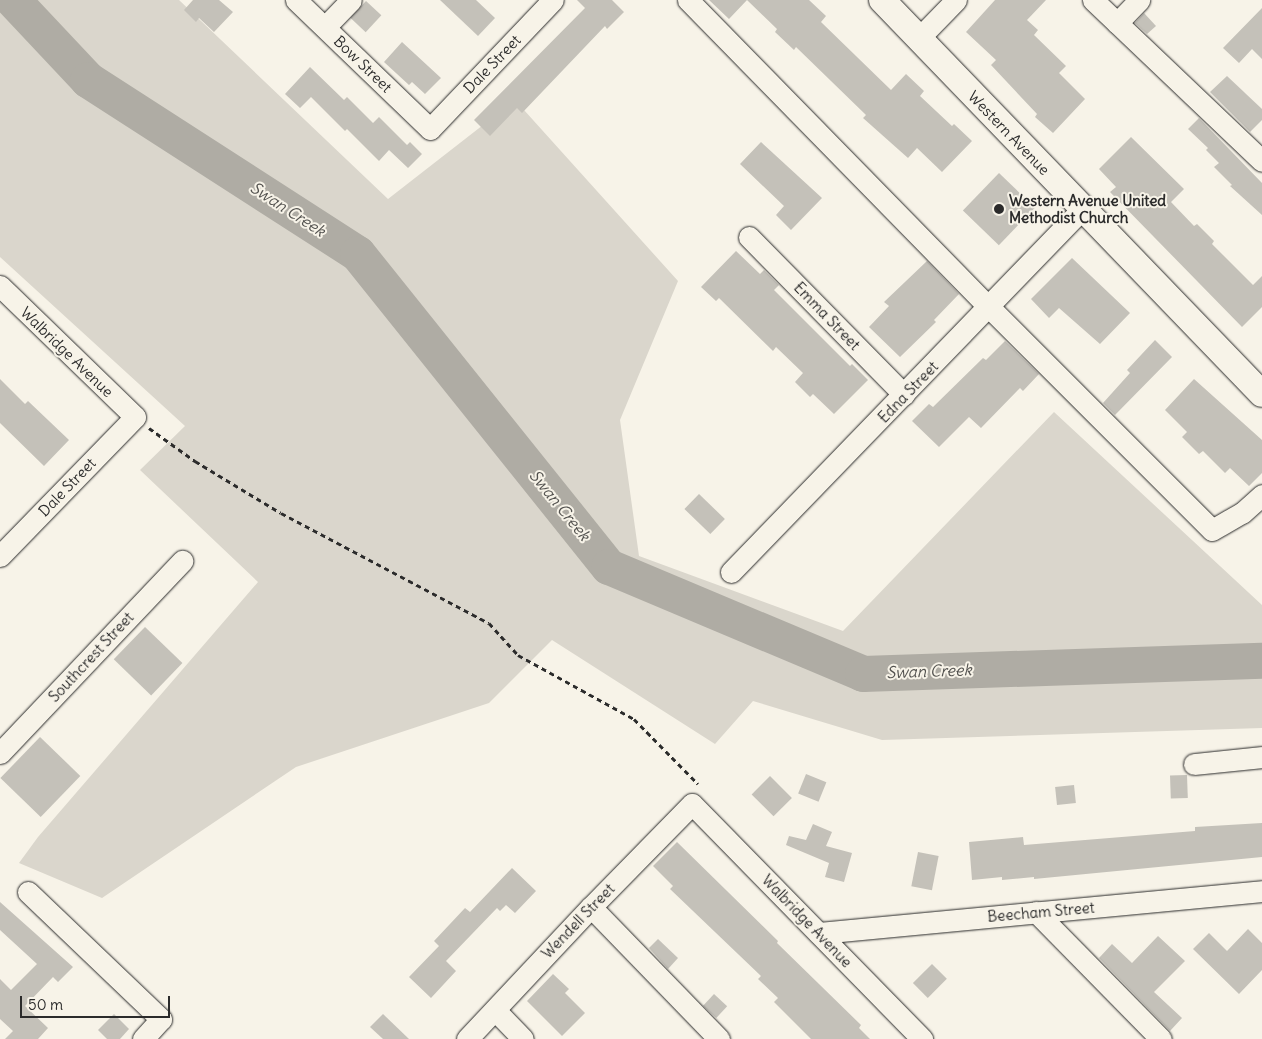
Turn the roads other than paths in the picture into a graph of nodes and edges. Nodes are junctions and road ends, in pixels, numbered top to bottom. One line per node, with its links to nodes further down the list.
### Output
1 (296, 0): 10 (street, Bow Street)
2 (351, 0): 10 (street)
3 (553, 0): 12 (street, Dale Street)
4 (688, 0): 17 (street)
5 (882, 0): 11 (main road, Western Avenue)
6 (956, 0): 11 (street)
7 (1093, 0): 9 (street)
8 (1139, 0): 9 (street)
9 (1117, 23): 13 (street)
10 (325, 27): 12 (street, Bow Street)
11 (919, 38): 14 (main road, Western Avenue)
12 (430, 129)
13 (1262, 161)
14 (1082, 209): 17 (street, Edna Street); 18 (main road, Western Avenue)
15 (749, 236): 19 (street, Emma Street)
16 (0, 286): 20 (street, Walbridge Avenue)
17 (989, 307): 19 (street, Edna Street); 21 (street)
18 (1262, 394)
19 (904, 395): 24 (street, Edna Street)
20 (135, 417): 22 (street, Dale Street)
21 (1262, 495)
22 (0, 556)
23 (182, 561): 25 (street, Southcrest Street)
24 (730, 572)
25 (0, 753)
26 (1262, 757): 27 (street)
27 (1194, 764)
28 (692, 804): 31 (street, Wendell Street); 33 (street, Walbridge Avenue)
29 (1262, 891): 32 (street, Beecham Street)
30 (28, 892): 35 (street)
31 (591, 907): 34 (street, Wendell Street); 38 (street)
32 (1036, 912): 33 (street, Beecham Street); 40 (street)
33 (820, 934): 39 (street, Walbridge Avenue)
34 (494, 1010): 36 (street, Wendell Street); 37 (street)
35 (143, 1039)
36 (466, 1039)
37 (523, 1039)
38 (719, 1039)
39 (922, 1039)
40 (1160, 1039)

